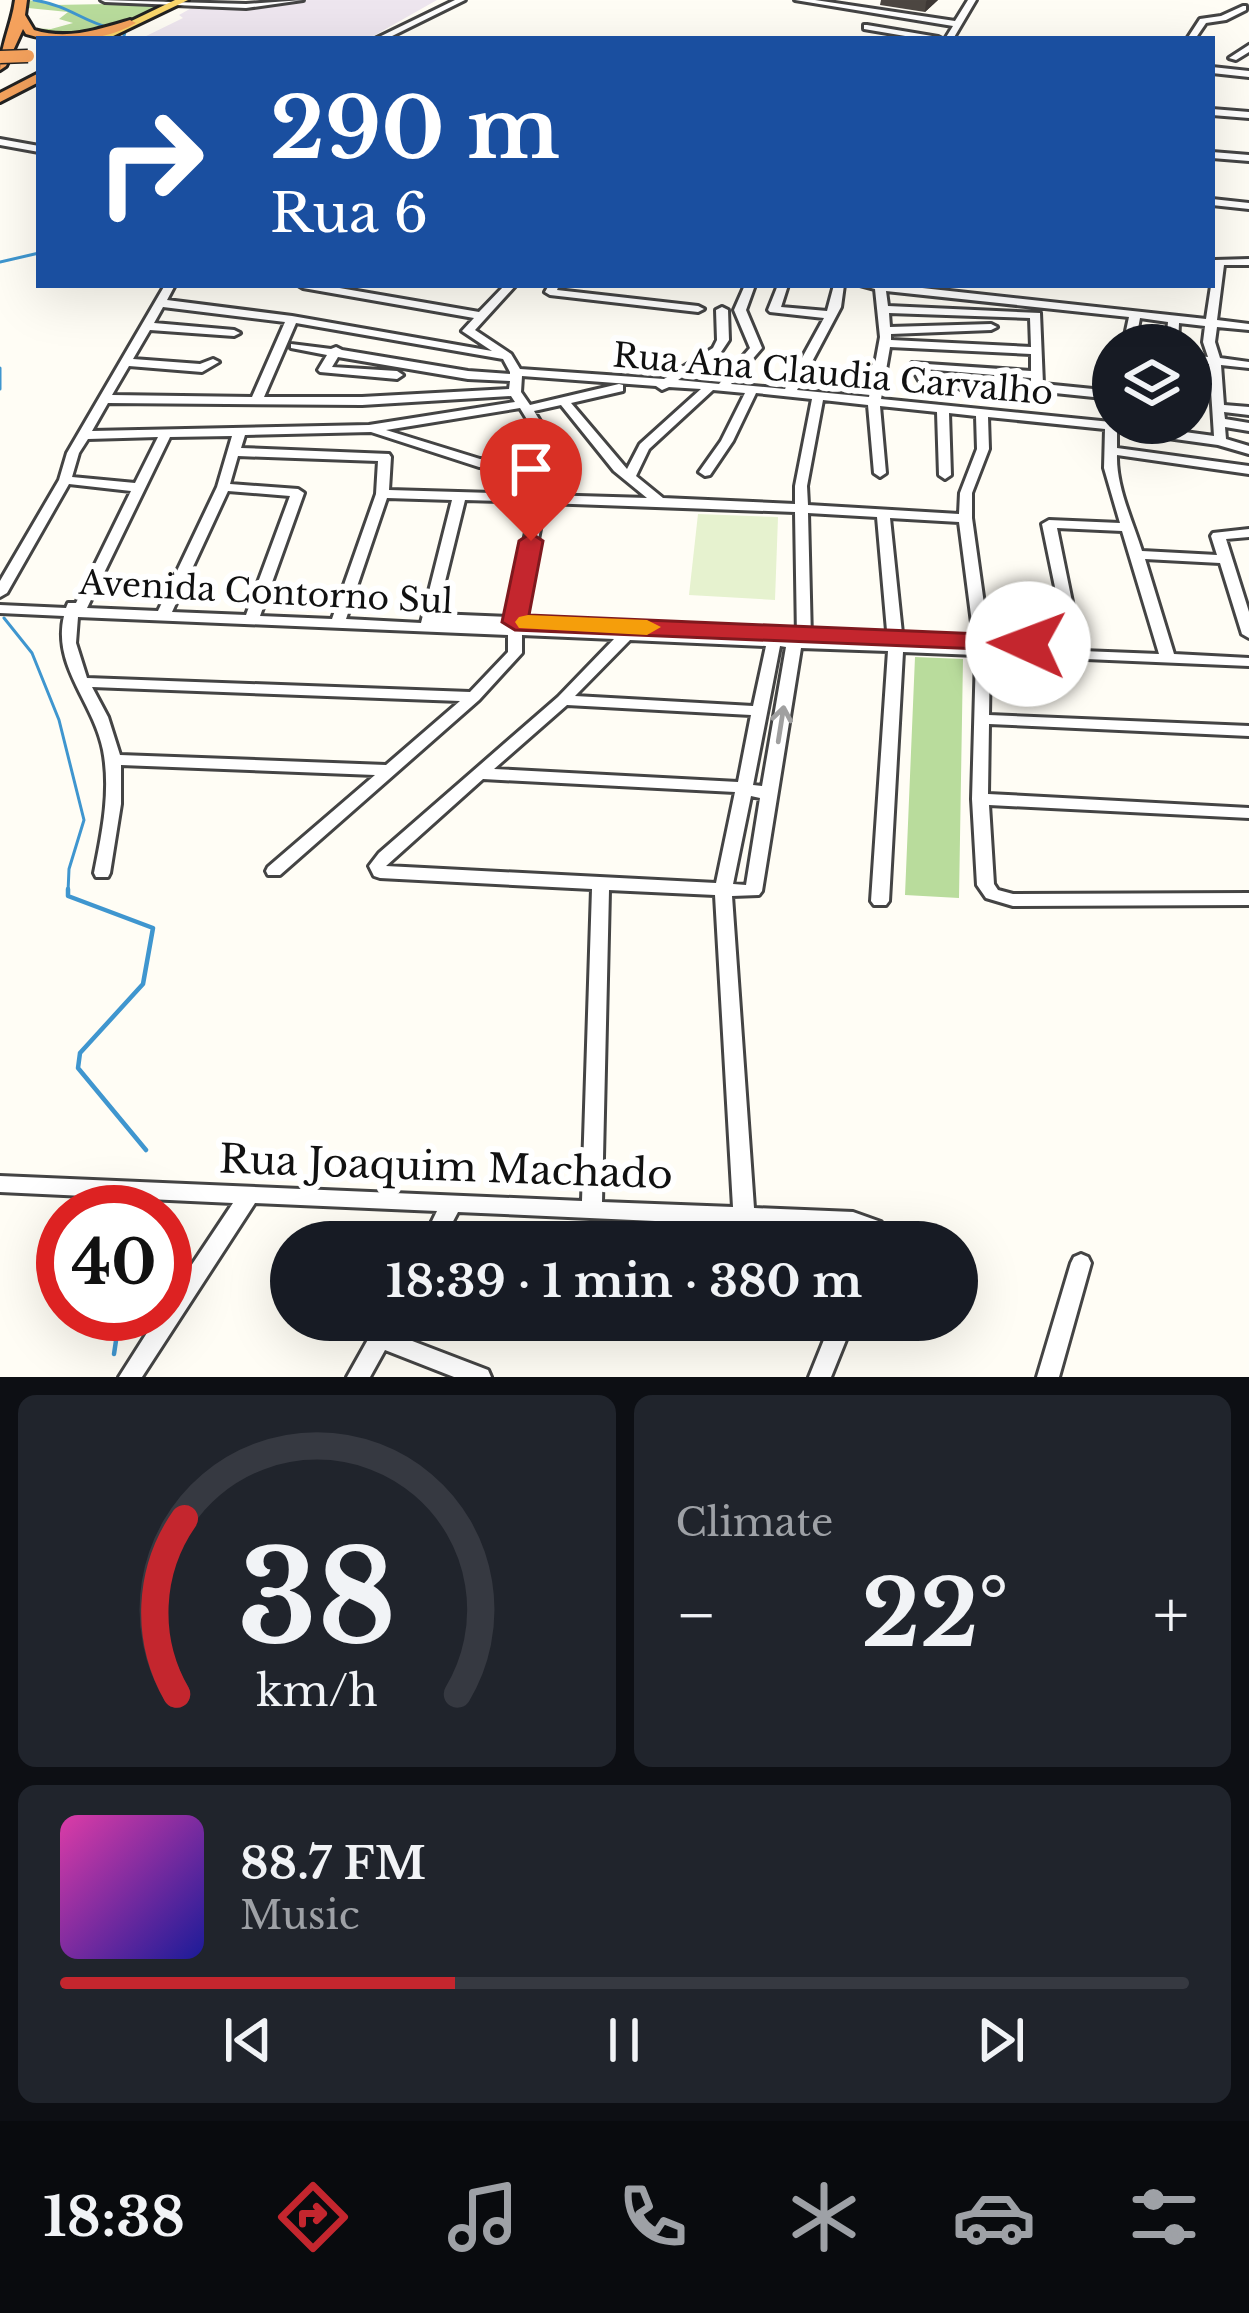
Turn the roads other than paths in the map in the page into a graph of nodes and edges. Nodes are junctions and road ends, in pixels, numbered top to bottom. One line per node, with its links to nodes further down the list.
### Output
1 (21, 0): 9 (highway)
2 (105, 0): 7 (street)
3 (299, 0): 7 (street)
4 (461, 0): 17 (street)
5 (799, 0): 11 (street)
6 (972, 0): 11 (street)
7 (177, 1): 10 (main road)
8 (1246, 7): 20 (street)
9 (20, 16): 13 (highway); 25 (highway)
10 (132, 24): 14 (highway); 15 (main road); 16 (highway)
11 (957, 24): 19 (street)
12 (867, 28): 18 (street)
13 (45, 36)
14 (87, 36)
15 (105, 36)
16 (114, 36)
17 (386, 36)
18 (919, 36)
19 (951, 36)
20 (1193, 36)
21 (1249, 47): 24 (street)
22 (34, 55): 23 (highway, bridge)
23 (0, 57)
24 (1233, 58)
25 (0, 66)
26 (1215, 70): 27 (street)
27 (1249, 74)
28 (36, 79): 29 (highway)
29 (0, 98)
30 (1215, 112): 31 (street)
31 (1249, 115)
32 (0, 142): 33 (street)
33 (36, 148)
34 (1215, 154): 35 (street)
35 (1249, 158)
36 (1215, 202): 37 (street)
37 (1249, 206)
38 (1249, 262): 61 (street)
39 (168, 288): 49 (street)
40 (320, 288): 58 (street)
41 (508, 288): 58 (street)
42 (552, 288): 51 (street)
43 (749, 288): 54 (street)
44 (782, 288): 55 (street)
45 (837, 288): 57 (street)
46 (880, 288): 52 (street)
47 (899, 288): 50 (street)
48 (1081, 288): 50 (street)
49 (160, 303): 60 (street); 64 (street)
50 (1083, 307): 56 (street)
51 (698, 309)
52 (883, 309): 68 (street); 71 (street)
53 (722, 310): 81 (street)
54 (740, 310): 55 (street); 84 (street)
55 (773, 310): 57 (street)
56 (1136, 313): 59 (street); 62 (street)
57 (830, 315): 88 (street)
58 (482, 316): 72 (street)
59 (1174, 318): 61 (street); 63 (street)
60 (292, 319): 72 (street); 91 (street)
61 (1211, 321): 66 (street); 74 (street)
62 (1134, 324)
63 (1174, 324)
64 (146, 326): 67 (street); 75 (street)
65 (991, 327): 68 (street)
66 (1249, 327)
67 (234, 333)
68 (885, 337): 71 (street); 93 (street)
69 (295, 346): 70 (street)
70 (336, 350): 78 (street); 86 (street)
71 (1036, 351): 79 (street)
72 (508, 357): 86 (street)
73 (1212, 361): 74 (street)
74 (1215, 361): 77 (street); 83 (street)
75 (124, 362): 76 (street); 90 (street)
76 (213, 362)
77 (1249, 365)
78 (397, 375)
79 (1037, 381): 79 (street); 87 (street)
80 (638, 384): 81 (street, Rua Ana Claudia Carvalho); 86 (street, Rua Ana Claudia Carvalho); 92 (street)
81 (662, 386): 84 (street, Rua Ana Claudia Carvalho)
82 (1212, 387): 83 (street)
83 (1218, 387): 97 (street)
84 (715, 388): 85 (street, Rua Ana Claudia Carvalho); 115 (street)
85 (752, 389): 88 (street, Rua Ana Claudia Carvalho); 112 (street)
86 (520, 391): 91 (street); 92 (street); 100 (street); 110 (street)
87 (1092, 391)
88 (789, 393): 89 (street, Rua Ana Claudia Carvalho)
89 (818, 397): 93 (street, Rua Ana Claudia Carvalho); 123 (street)
90 (104, 399): 91 (street); 102 (street)
91 (257, 399)
92 (565, 403): 115 (street)
93 (874, 403): 94 (street, Rua Ana Claudia Carvalho); 113 (street)
94 (943, 410): 96 (street, Rua Ana Claudia Carvalho); 114 (street)
95 (1249, 411): 97 (street)
96 (982, 413): 98 (street, Rua Ana Claudia Carvalho); 125 (street)
97 (1219, 415): 99 (street); 105 (street)
98 (1092, 424)
99 (1249, 427)
100 (369, 429): 101 (street); 110 (street)
101 (239, 433): 103 (street); 109 (street)
102 (83, 435): 103 (street); 116 (street)
103 (165, 435): 118 (street)
104 (1212, 440): 105 (street, Rua Ana Claudia Carvalho)
105 (1220, 441): 107 (street, Rua Ana Claudia Carvalho)
106 (1112, 444): 108 (street)
107 (1249, 450)
108 (1113, 451): 111 (street); 126 (street)
109 (233, 452): 117 (street); 120 (street)
110 (530, 466): 121 (street)
111 (1249, 470)
112 (705, 472)
113 (880, 473)
114 (945, 475)
115 (629, 478): 122 (street)
116 (65, 480): 118 (street); 130 (street)
117 (223, 487): 134 (street); 135 (street)
118 (141, 488): 133 (street)
119 (459, 496): 120 (street); 121 (street); 137 (street)
120 (380, 497): 136 (street)
121 (539, 500): 122 (street); 138 (street)
122 (660, 501): 123 (street)
123 (800, 509): 124 (street); 141 (street)
124 (883, 513): 125 (street); 143 (street)
125 (965, 518): 144 (street)
126 (1130, 527): 129 (street); 145 (street)
127 (1249, 532): 131 (street)
128 (0, 553): 130 (street)
129 (1138, 555): 131 (street); 147 (street)
130 (19, 557): 132 (street)
131 (1225, 559): 139 (street)
132 (0, 601): 133 (street, Avenida Contorno Sul)
133 (76, 608): 134 (street, Avenida Contorno Sul); 149 (street)
134 (165, 612): 135 (street, Avenida Contorno Sul)
135 (253, 616): 136 (street, Avenida Contorno Sul)
136 (338, 619): 137 (street, Avenida Contorno Sul)
137 (428, 623): 138 (street, Avenida Contorno Sul)
138 (515, 627): 140 (street, Avenida Contorno Sul); 141 (street, Avenida Contorno Sul); 150 (street)
139 (1249, 634)
140 (626, 636): 142 (street, Avenida Contorno Sul); 151 (street)
141 (801, 640): 142 (street, Avenida Contorno Sul); 143 (street, Avenida Contorno Sul); 159 (street, one-way to 141)
142 (774, 643): 152 (street)
143 (895, 643): 144 (street, Avenida Contorno Sul); 167 (street)
144 (982, 647): 145 (street, Avenida Contorno Sul); 153 (street)
145 (1075, 650): 147 (street, Avenida Contorno Sul)
146 (1249, 653): 147 (street, Avenida Contorno Sul)
147 (1167, 654): 148 (street, Avenida Contorno Sul)
148 (1249, 662)
149 (84, 682): 150 (street); 155 (street)
150 (474, 698): 156 (street)
151 (562, 700): 152 (street); 157 (street)
152 (757, 711): 158 (street)
153 (980, 719): 154 (street); 160 (street)
154 (1249, 731)
155 (112, 760): 156 (street); 163 (street)
156 (391, 770): 162 (street)
157 (482, 774): 158 (street); 164 (street)
158 (742, 787): 159 (street); 165 (street)
159 (770, 790): 165 (street)
160 (980, 799): 161 (street); 166 (street)
161 (1249, 813)
162 (274, 871)
163 (102, 873)
164 (602, 887): 165 (street); 171 (street)
165 (723, 892): 172 (street)
166 (1249, 899)
167 (880, 901)
168 (0, 1184): 169 (street, Rua Joaquim Machado)
169 (248, 1196): 170 (street, Rua Joaquim Machado); 179 (street)
170 (450, 1207): 171 (street, Rua Joaquim Machado); 173 (street)
171 (592, 1210): 172 (street, Rua Joaquim Machado)
172 (744, 1214): 174 (street, Rua Joaquim Machado)
173 (443, 1221)
174 (854, 1221)
175 (1081, 1263): 183 (street)
176 (378, 1341): 180 (street)
177 (409, 1341): 181 (street)
178 (835, 1341): 182 (street)
179 (130, 1377)
180 (358, 1377)
181 (480, 1377)
182 (820, 1377)
183 (1048, 1377)

